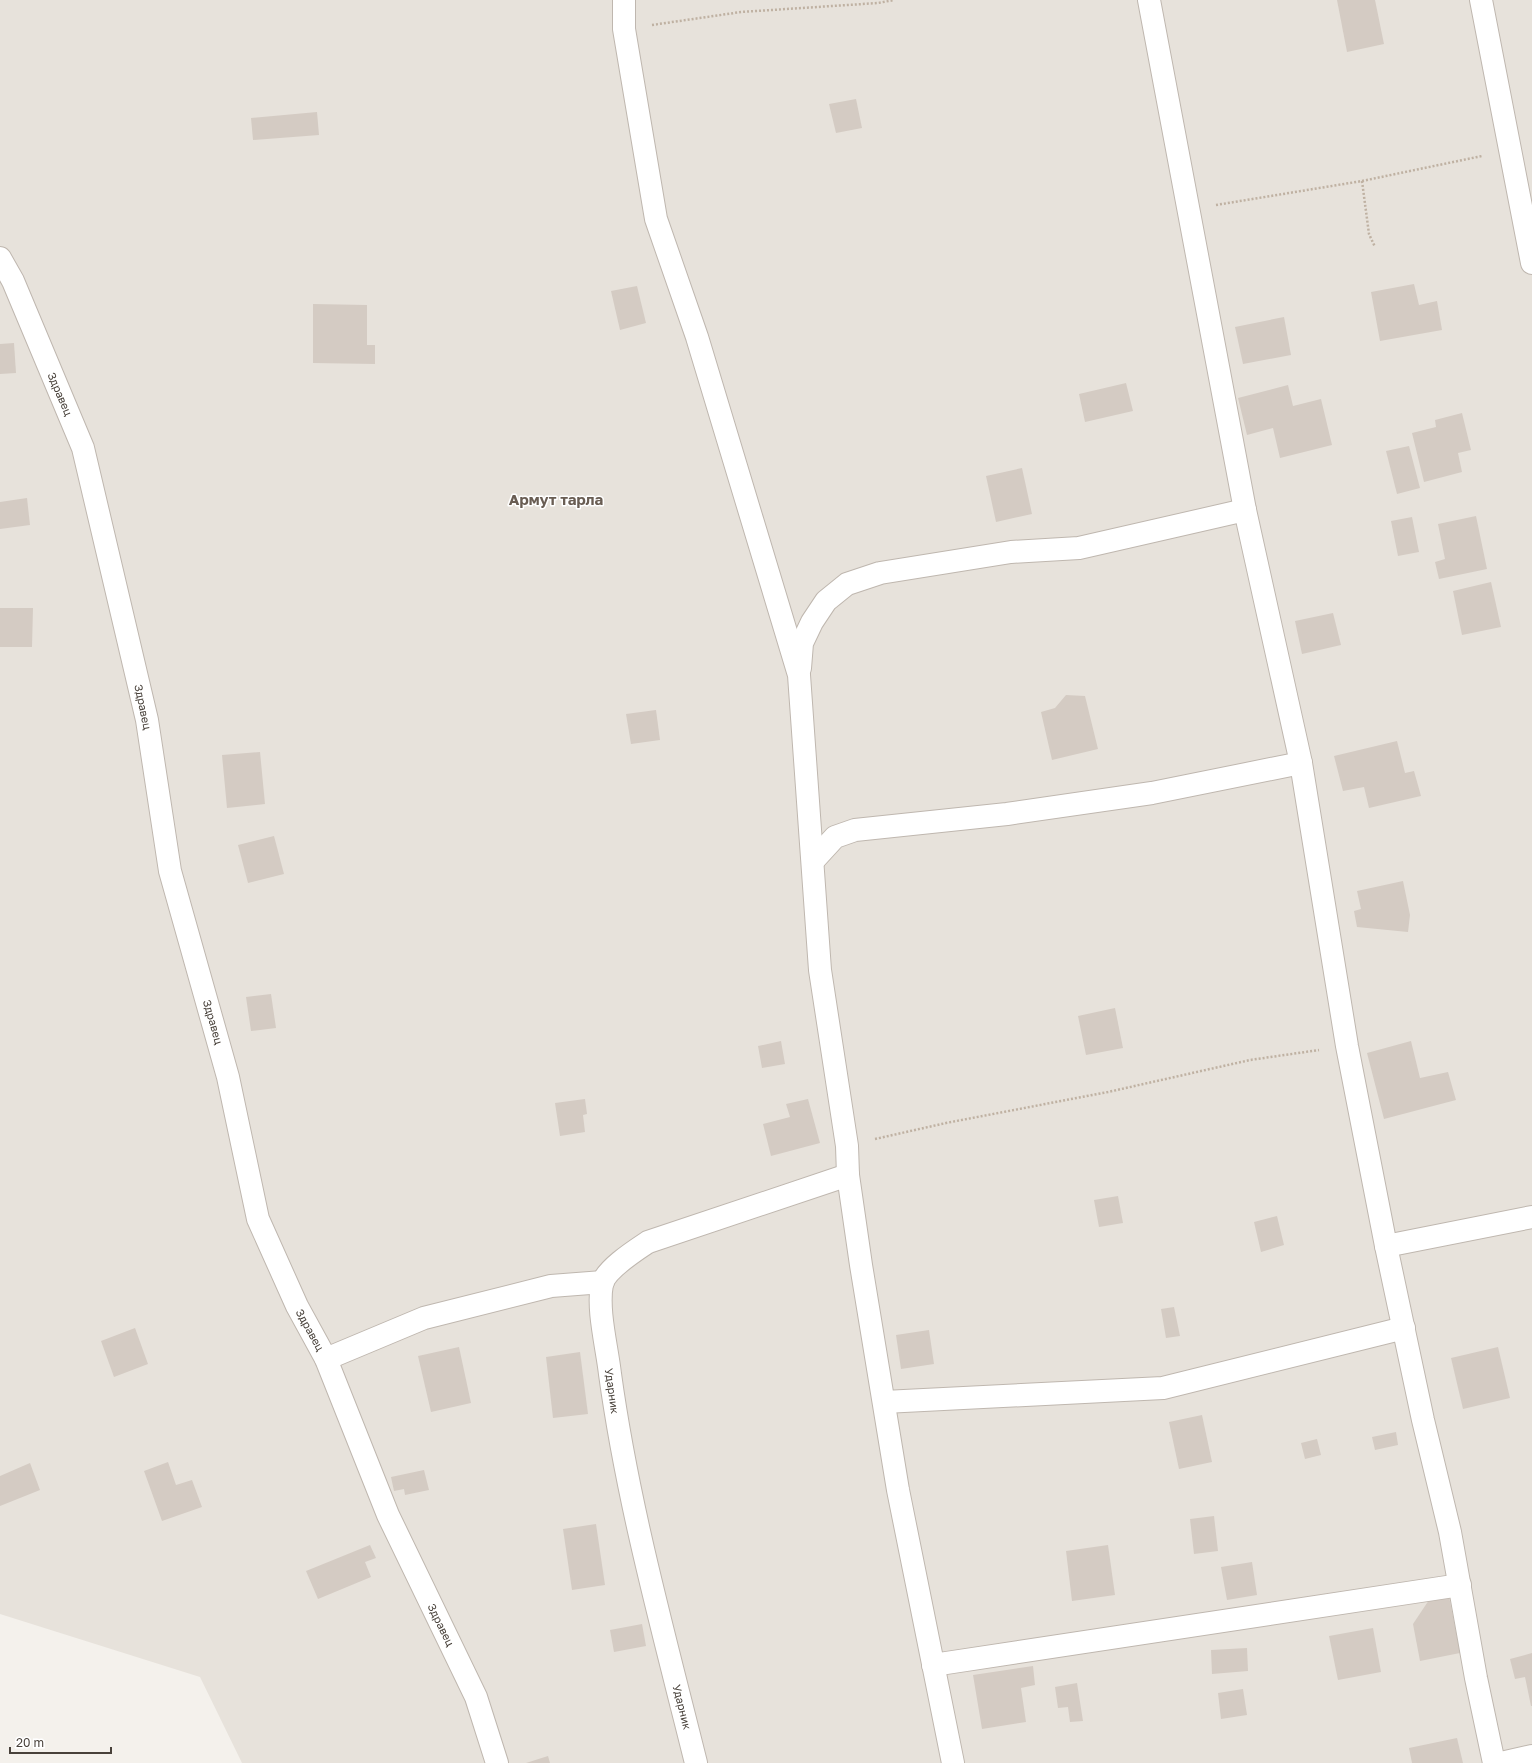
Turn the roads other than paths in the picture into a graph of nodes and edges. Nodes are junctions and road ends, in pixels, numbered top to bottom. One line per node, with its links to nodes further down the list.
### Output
1 (624, 0): 7 (street)
2 (1149, 0): 6 (street)
3 (1481, 0): 5 (street)
4 (0, 258): 15 (street, Здравец)
5 (1532, 263)
6 (1245, 510): 7 (street); 8 (street)
7 (799, 675): 9 (street)
8 (1301, 763): 9 (street); 12 (street)
9 (814, 862): 10 (street)
10 (848, 1175): 13 (street); 16 (street)
11 (1532, 1217): 12 (street)
12 (1386, 1246): 14 (street)
13 (603, 1282): 15 (street); 21 (street, Ударник)
14 (1404, 1328): 16 (street); 17 (street)
15 (326, 1359): 20 (street, Здравец)
16 (884, 1402): 18 (street)
17 (1460, 1585): 18 (street); 23 (street)
18 (933, 1665): 22 (street)
19 (1532, 1756): 24 (street)
20 (497, 1763)
21 (696, 1763)
22 (953, 1763)
23 (1494, 1763)
24 (1501, 1763)

